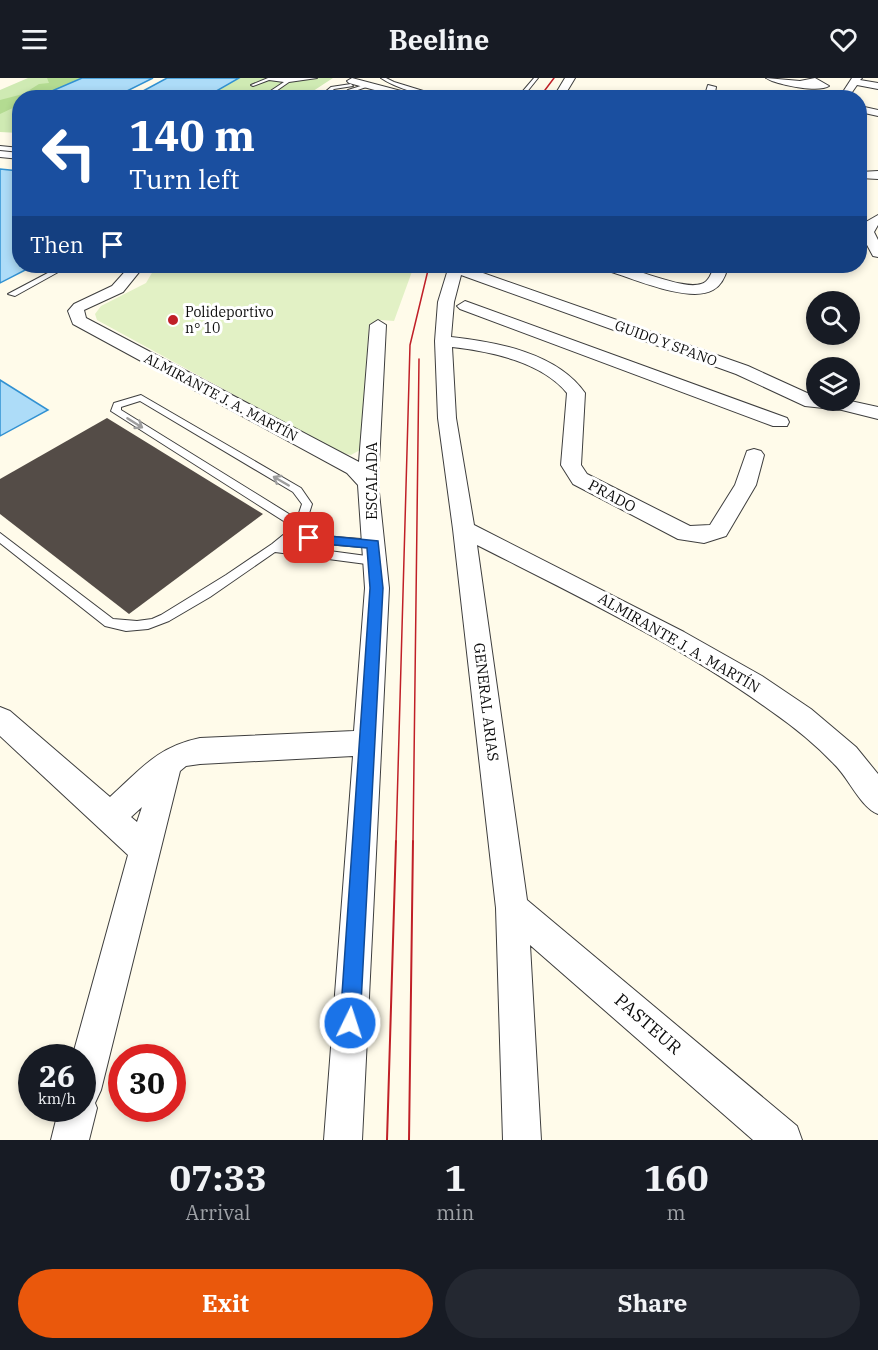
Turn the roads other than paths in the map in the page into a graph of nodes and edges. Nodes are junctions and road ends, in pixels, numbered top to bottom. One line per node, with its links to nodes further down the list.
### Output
1 (315, 78): 6 (lane)
2 (383, 78): 14 (lane)
3 (536, 78): 15 (lane)
4 (771, 78): 7 (street)
5 (856, 80): 10 (street)
6 (294, 81): 9 (lane); 11 (lane)
7 (804, 83)
8 (352, 84): 12 (lane); 13 (street)
9 (253, 85)
10 (878, 86)
11 (274, 90)
12 (330, 90)
13 (386, 90)
14 (416, 90)
15 (526, 90)
16 (878, 219): 17 (street)
17 (878, 254)
18 (52, 273): 24 (lane)
19 (132, 273): 33 (street, ALMIRANTE J. A. MARTÍN)
20 (453, 273): 27 (street, GENERAL ARIAS)
21 (472, 273): 28 (street, GUIDO Y SPANO)
22 (632, 273): 23 (street)
23 (719, 273)
24 (12, 294)
25 (465, 306): 32 (street)
26 (378, 325): 33 (street, ESCALADA)
27 (443, 341): 32 (street, PRADO); 35 (street, GENERAL ARIAS)
28 (806, 400)
29 (806, 405): 32 (street, PRADO)
30 (860, 409): 31 (street, GUIDO Y SPANO)
31 (878, 413)
32 (780, 422)
33 (368, 483): 39 (street, ESCALADA)
34 (300, 526): 34 (lane, one-way to 34); 37 (lane)
35 (464, 529): 43 (street, ALMIRANTE J. A. MARTÍN); 46 (street, GENERAL ARIAS)
36 (0, 537): 38 (lane)
37 (288, 537): 38 (lane); 39 (lane)
38 (273, 548): 39 (lane)
39 (374, 552): 41 (street, ESCALADA)
40 (0, 719): 44 (street)
41 (368, 744): 42 (street); 50 (street, ESCALADA)
42 (168, 763): 44 (street); 45 (street)
43 (875, 793)
44 (110, 817): 45 (street)
45 (145, 850): 47 (street)
46 (512, 908): 51 (street, GENERAL ARIAS); 52 (street, PASTEUR)
47 (94, 1044)
48 (74, 1122): 49 (street)
49 (70, 1140)
50 (343, 1140)
51 (522, 1140)
52 (783, 1140)

